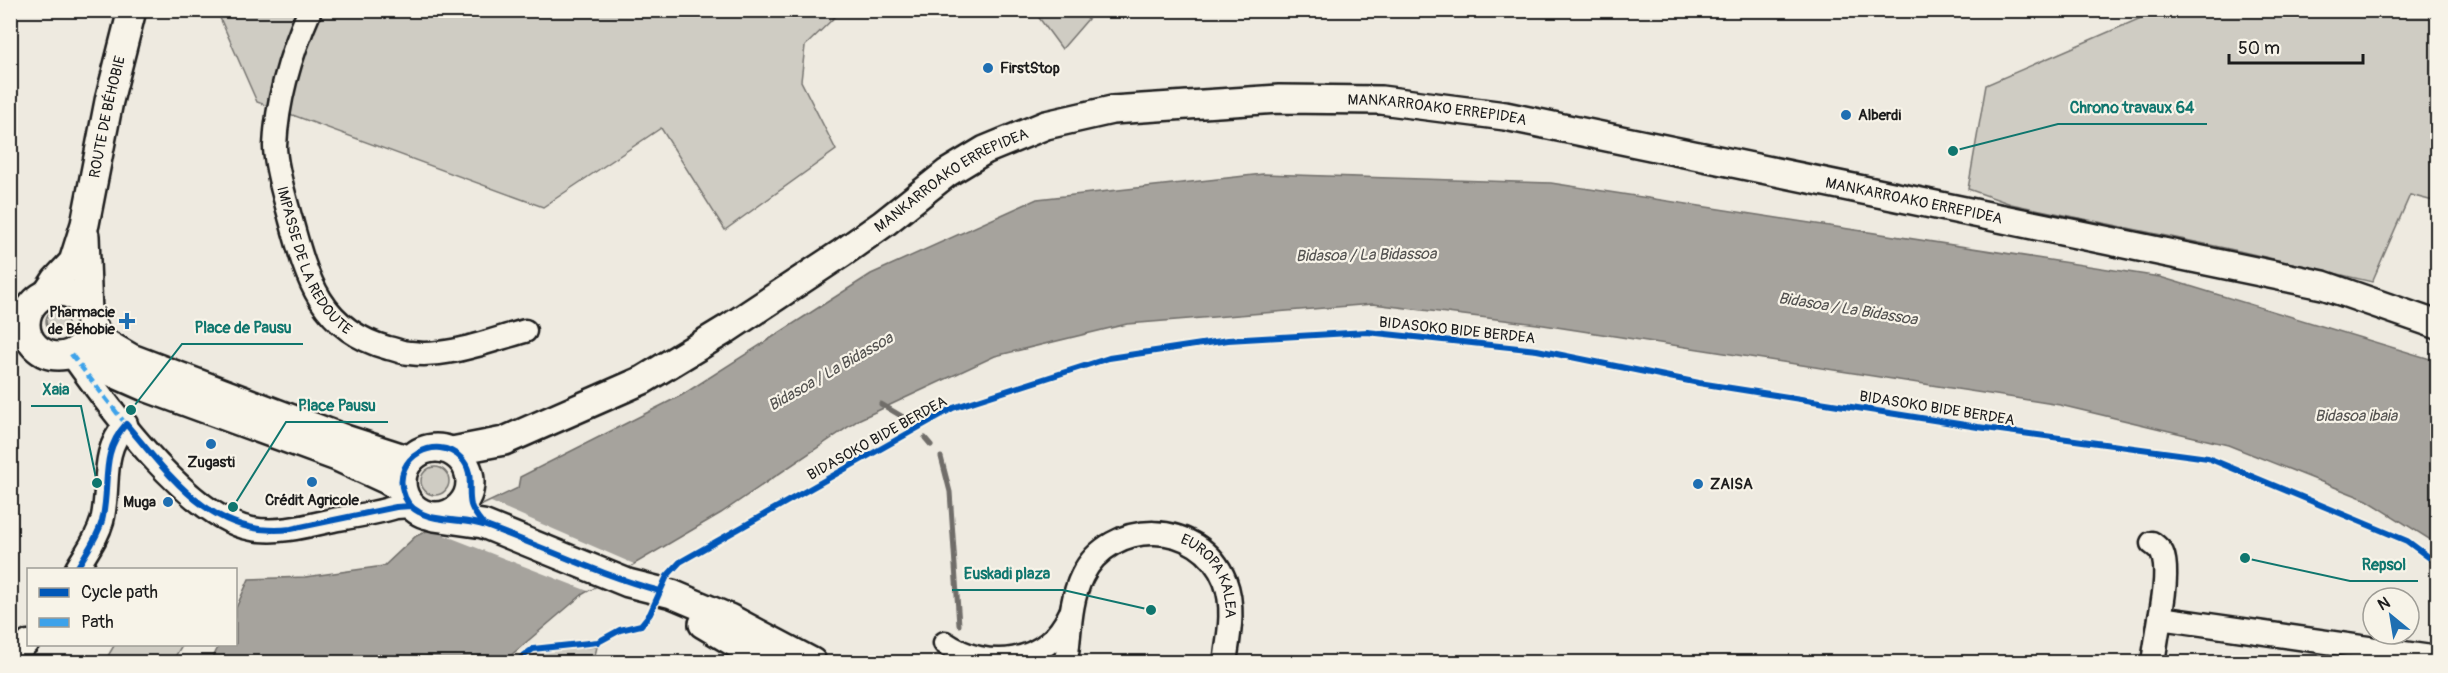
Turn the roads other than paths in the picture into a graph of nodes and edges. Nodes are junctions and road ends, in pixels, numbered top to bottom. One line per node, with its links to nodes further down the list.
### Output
1 (132, 10): 3 (main road, ROUTE DE BÉHOBIE)
2 (310, 10): 7 (street, IMPASSE DE LA REDOUTE)
3 (85, 224): 4 (main road, ROUTE DE BÉHOBIE); 5 (main road, ROUTE DE BÉHOBIE)
4 (31, 301): 5 (main road); 8 (main road)
5 (89, 318): 9 (main road); 13 (main road)
6 (2438, 325): 11 (main road, MANKARROAKO ERREPIDEA)
7 (525, 331)
8 (22, 337): 9 (main road)
9 (74, 352): 10 (street); 15 (main road)
10 (126, 424): 15 (street); 18 (street)
11 (504, 441): 12 (main road, MANKARROAKO ERREPIDEA); 14 (main road, MANKARROAKO ERREPIDEA)
12 (452, 451): 13 (main road); 14 (main road)
13 (410, 460): 15 (main road)
14 (470, 483): 15 (main road); 16 (main road)
15 (416, 504): 16 (main road)
16 (483, 525): 19 (main road)
17 (2152, 543): 21 (street)
18 (77, 568)
19 (626, 582): 26 (main road); 27 (main road)
20 (1073, 608): 23 (street, EUROPA KALEA); 28 (street, EUROPA KALEA); 29 (street, EUROPA KALEA)
21 (2160, 618): 24 (street); 30 (street)
22 (27, 643): 25 (street)
23 (945, 653)
24 (2438, 658)
25 (10, 661)
26 (766, 663)
27 (812, 663)
28 (1066, 663)
29 (1225, 663)
30 (2153, 663)

